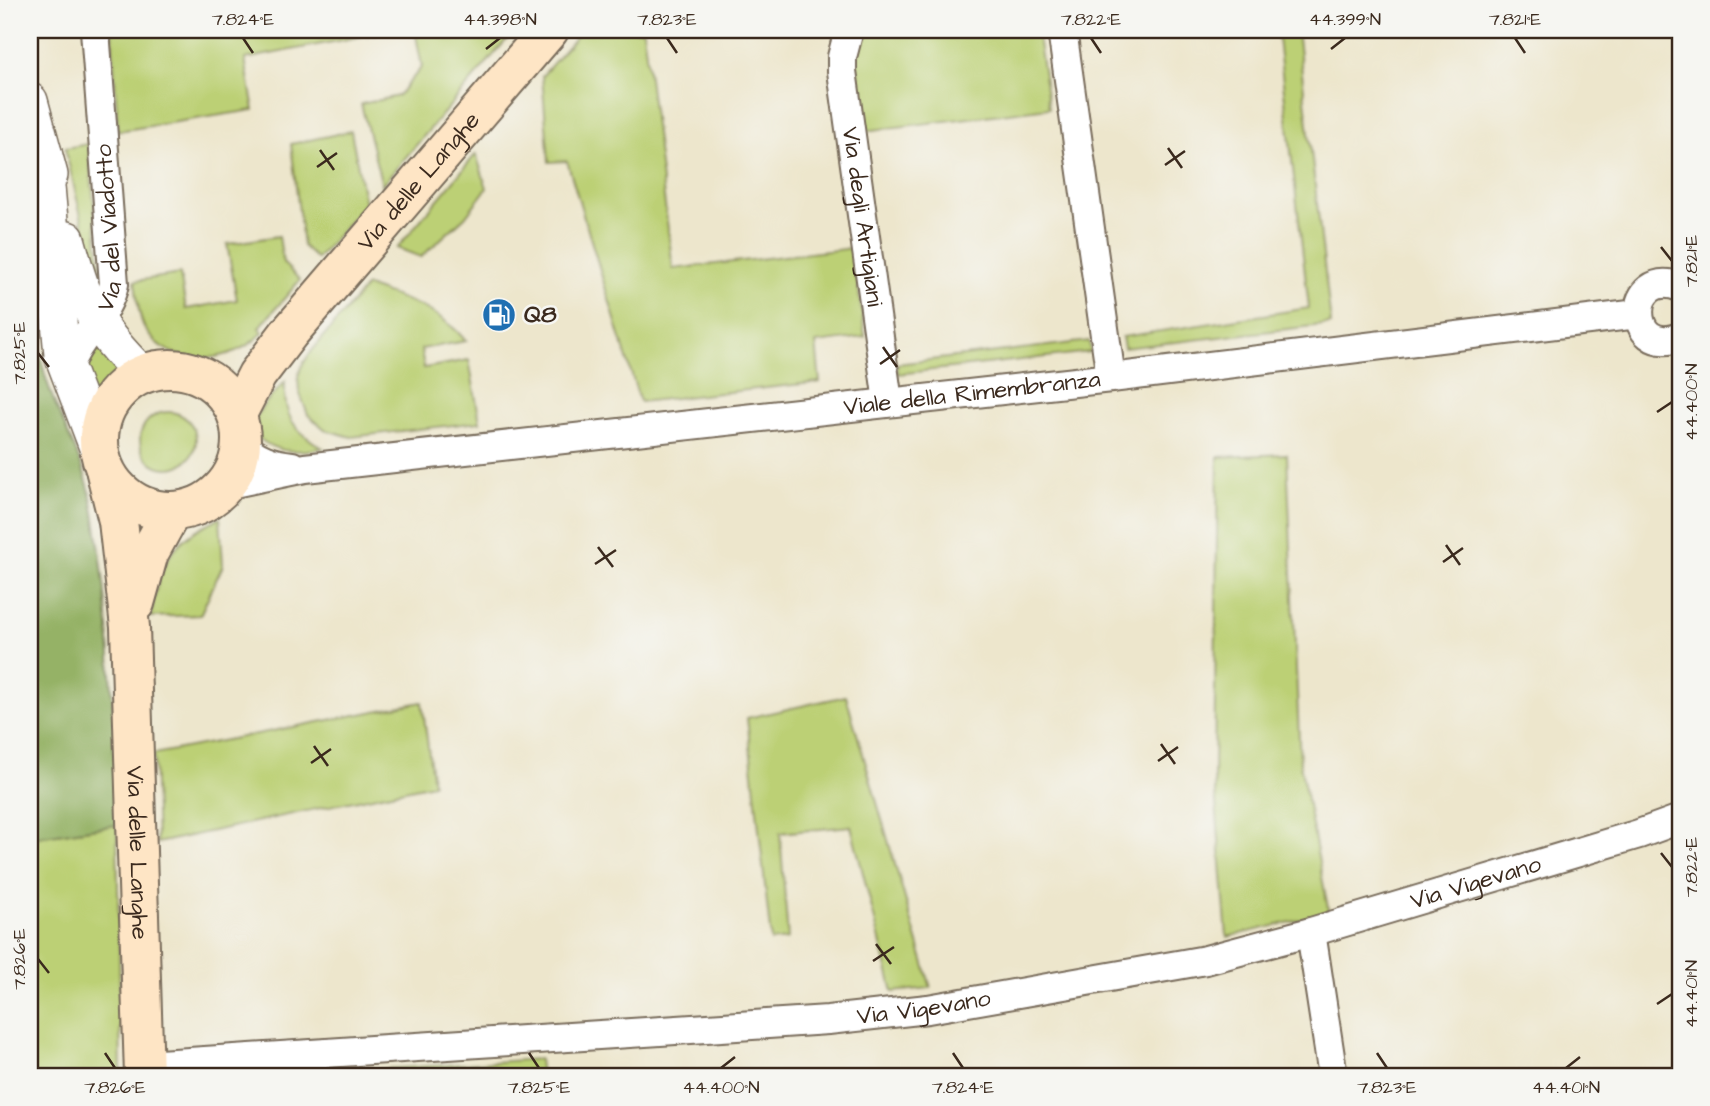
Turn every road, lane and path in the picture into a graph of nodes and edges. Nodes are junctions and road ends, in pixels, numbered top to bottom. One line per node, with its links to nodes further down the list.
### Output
1 (95, 30): 9 (street, Via del Viadotto)
2 (549, 30): 10 (main road, Via delle Langhe)
3 (849, 30): 16 (street, Via degli Artigiani)
4 (1062, 30): 14 (street)
5 (30, 101): 6 (street)
6 (44, 153): 9 (street); 12 (street)
7 (1680, 287): 8 (street)
8 (1638, 314): 11 (street); 14 (street, Viale della Rimembranza)
9 (96, 321): 12 (street, Via del Viadotto); 13 (street)
10 (289, 332): 15 (main road, Via delle Langhe); 17 (main road, Via delle Langhe)
11 (1680, 337)
12 (66, 370): 18 (street)
13 (142, 374): 15 (main road); 18 (main road, Via delle Langhe)
14 (1111, 377): 16 (street, Viale della Rimembranza)
15 (209, 381): 17 (main road)
16 (888, 402): 19 (street, Viale della Rimembranza)
17 (239, 429): 19 (street); 20 (main road, Via delle Langhe)
18 (103, 464): 21 (main road, Via delle Langhe); 22 (main road, Via delle Langhe)
19 (305, 468): 20 (street)
20 (224, 485): 21 (main road, Via delle Langhe)
21 (172, 511): 22 (main road, Via delle Langhe)
22 (130, 627): 25 (main road, Via delle Langhe)
23 (1680, 819): 24 (street, Via Vigevano)
24 (1311, 932): 25 (street, Via Vigevano); 26 (street)
25 (144, 1070)
26 (1333, 1076)

